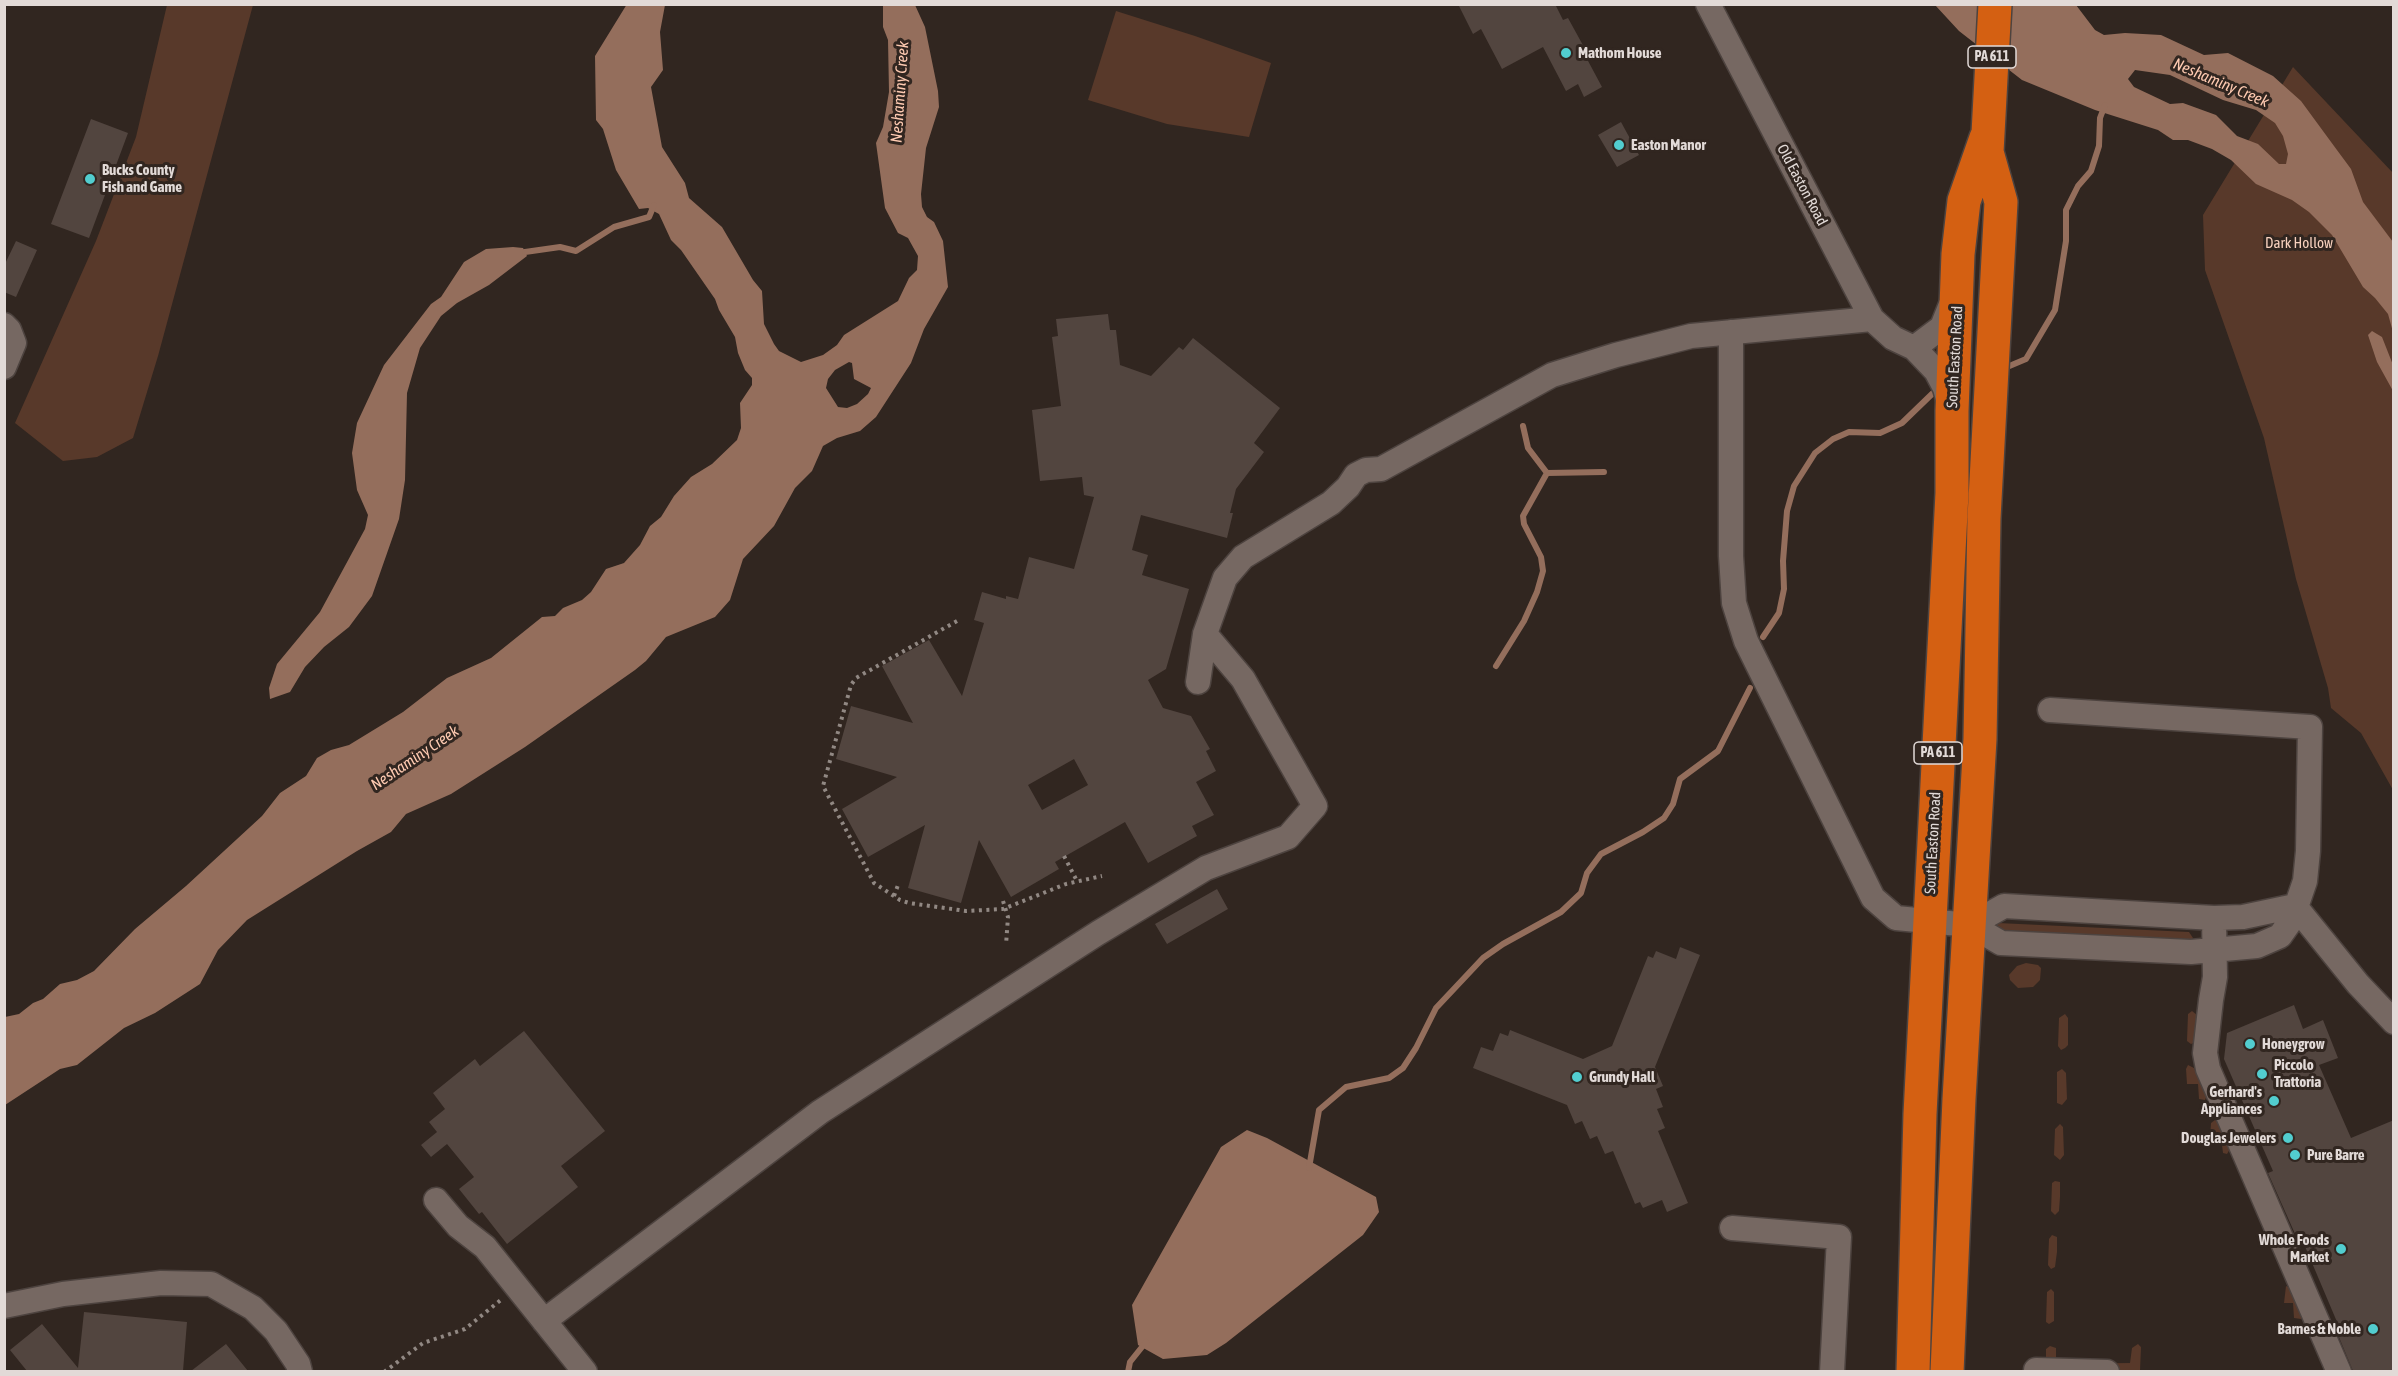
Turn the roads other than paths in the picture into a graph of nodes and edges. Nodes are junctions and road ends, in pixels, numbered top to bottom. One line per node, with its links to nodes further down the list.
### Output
1 (1708, 4): 5 (street, Old Easton Road)
2 (1995, 4): 3 (highway, South Easton Road / PA 611)
3 (1987, 124): 4 (highway, South Easton Road / PA 611); 17 (highway, South Easton Road / PA 611)
4 (1958, 280): 8 (street); 10 (highway, South Easton Road / PA 611)
5 (1872, 319): 7 (street); 8 (street, Old Easton Road)
6 (4, 325): 9 (street)
7 (1731, 332): 11 (street); 16 (street)
8 (1914, 348): 10 (street, Old Easton Road)
9 (4, 368)
10 (1952, 411): 16 (highway, South Easton Road / PA 611)
11 (1205, 634): 12 (street); 23 (street)
12 (1198, 682)
13 (2050, 710): 14 (street)
14 (2295, 906): 15 (street); 18 (street); 19 (street)
15 (2214, 918): 17 (street); 18 (street)
16 (1929, 922): 17 (street); 28 (highway, South Easton Road / PA 611)
17 (1970, 925): 18 (street); 29 (highway, South Easton Road / PA 611)
18 (2215, 951): 31 (street)
19 (2394, 1022)
20 (436, 1200): 23 (street)
21 (1732, 1228): 27 (street)
22 (4, 1306): 25 (street)
23 (544, 1321): 26 (street)
24 (2036, 1370): 30 (street)
25 (300, 1371)
26 (585, 1371)
27 (1832, 1371)
28 (1913, 1371)
29 (1947, 1371)
30 (2107, 1371)
31 (2339, 1371)

